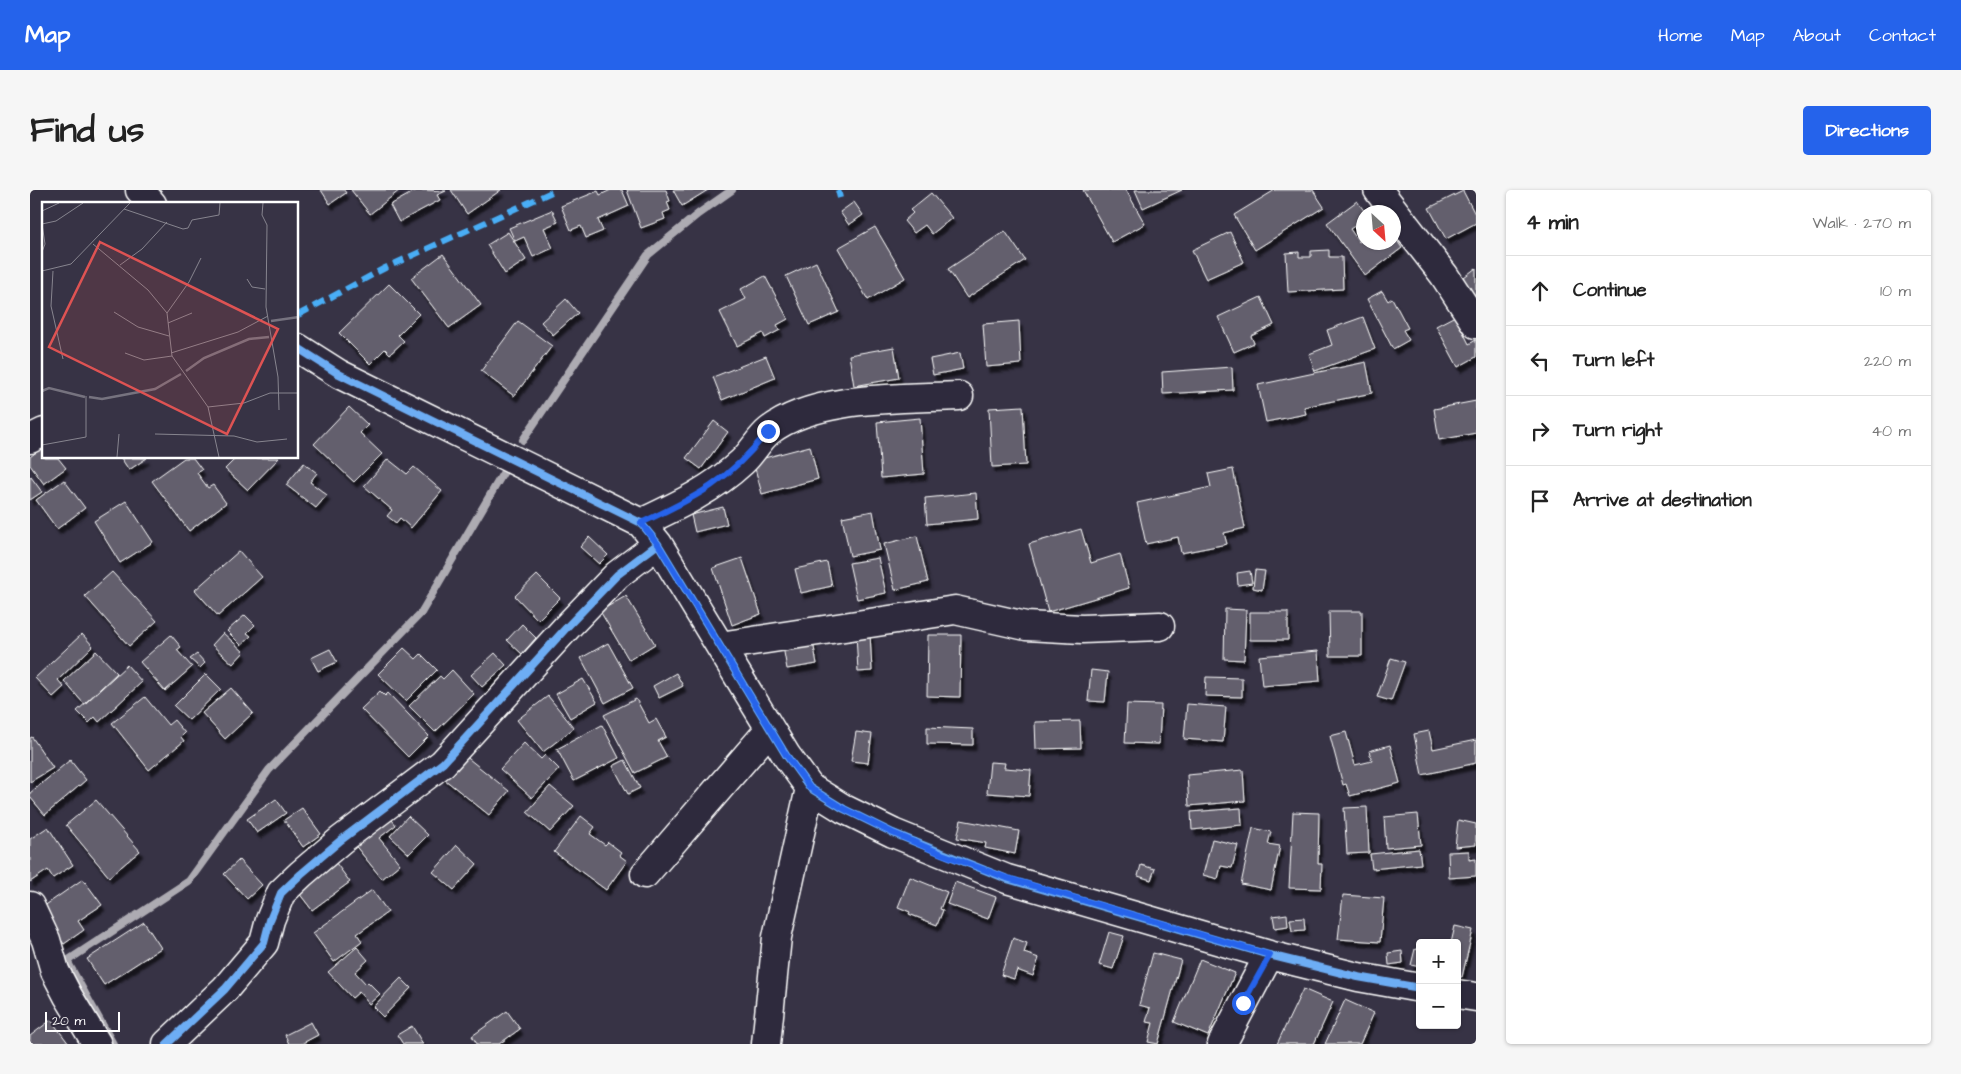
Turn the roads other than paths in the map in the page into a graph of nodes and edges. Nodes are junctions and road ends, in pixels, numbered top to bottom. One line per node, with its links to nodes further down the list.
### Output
1 (140, 190): 3 (street)
2 (1378, 190): 4 (street)
3 (150, 202)
4 (1476, 324)
5 (299, 349): 9 (street)
6 (959, 396): 9 (street)
7 (42, 433): 8 (street)
8 (30, 439)
9 (641, 523): 10 (street)
10 (658, 544): 12 (street); 22 (street)
11 (1160, 626): 12 (street)
12 (720, 646): 13 (street)
13 (770, 729): 14 (street); 15 (street)
14 (810, 788): 17 (street); 23 (street)
15 (645, 874)
16 (30, 906): 21 (street)
17 (1270, 955): 18 (street); 24 (street)
18 (1416, 987)
19 (1461, 995): 20 (street)
20 (1476, 997)
21 (98, 1044)
22 (167, 1044)
23 (766, 1044)
24 (1222, 1044)

